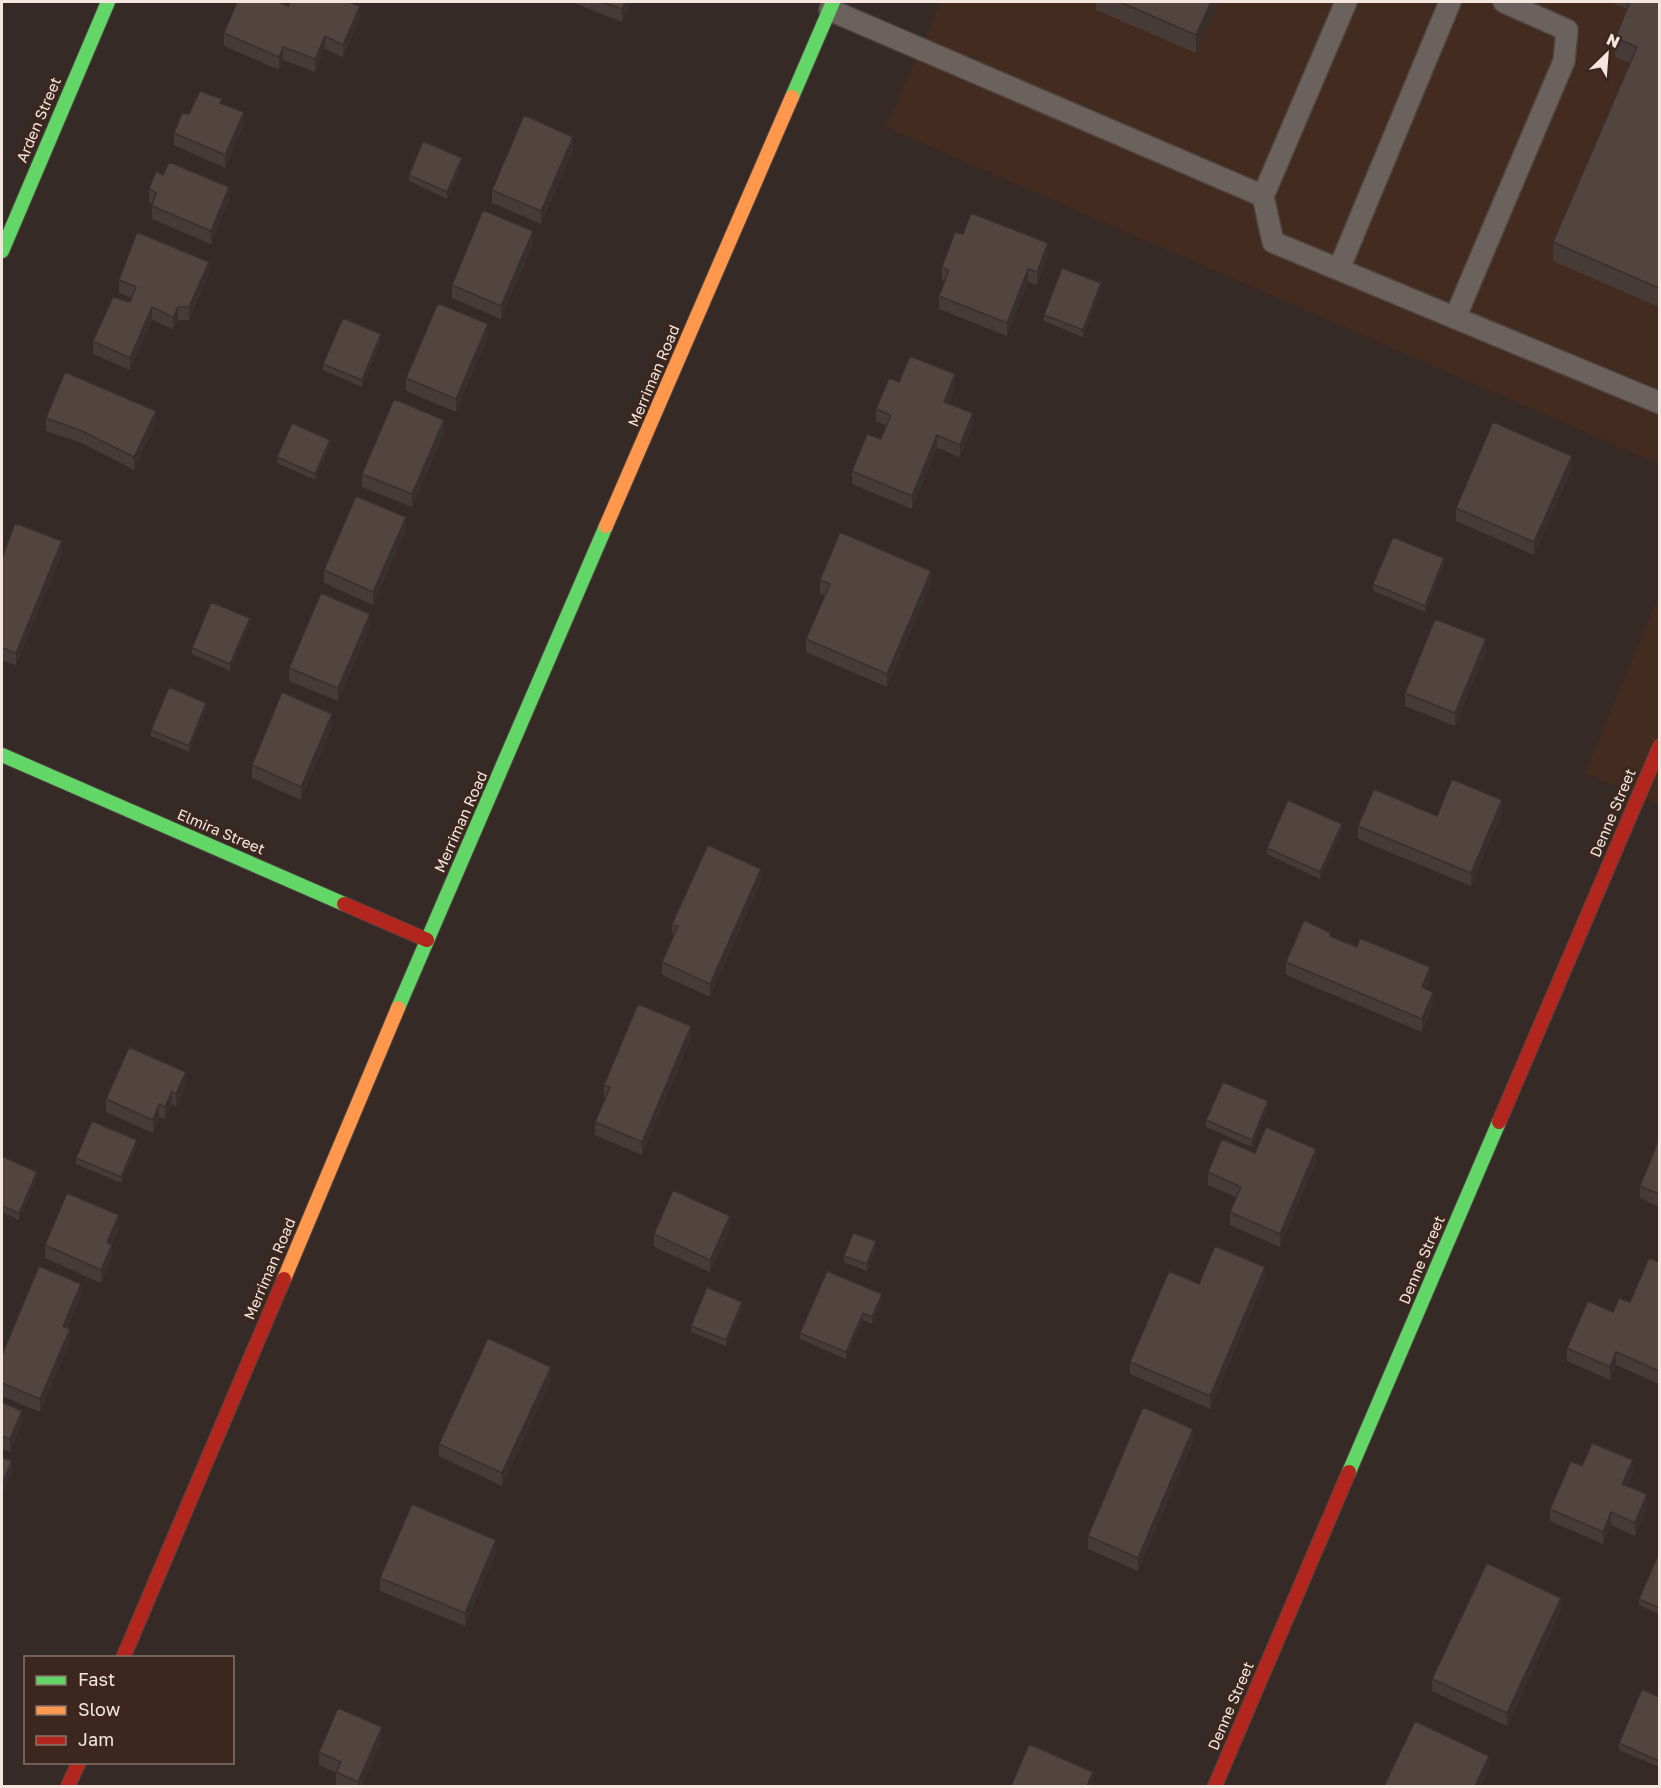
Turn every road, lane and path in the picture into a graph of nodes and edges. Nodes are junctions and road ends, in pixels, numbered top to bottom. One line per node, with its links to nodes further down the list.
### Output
1 (108, 2): 7 (street, Arden Street)
2 (1346, 2): 6 (lane)
3 (1450, 2): 8 (lane)
4 (1504, 2): 9 (lane)
5 (831, 6): 6 (lane); 13 (street, Merriman Road)
6 (1263, 196): 8 (lane)
7 (2, 251)
8 (1339, 269): 9 (lane)
9 (1455, 318): 10 (lane)
10 (1659, 403)
11 (1659, 746): 17 (street, Denne Street)
12 (2, 755): 13 (street, Elmira Street)
13 (427, 940): 14 (street, Merriman Road)
14 (124, 1656)
15 (78, 1764): 16 (street)
16 (68, 1786)
17 (1215, 1786)

